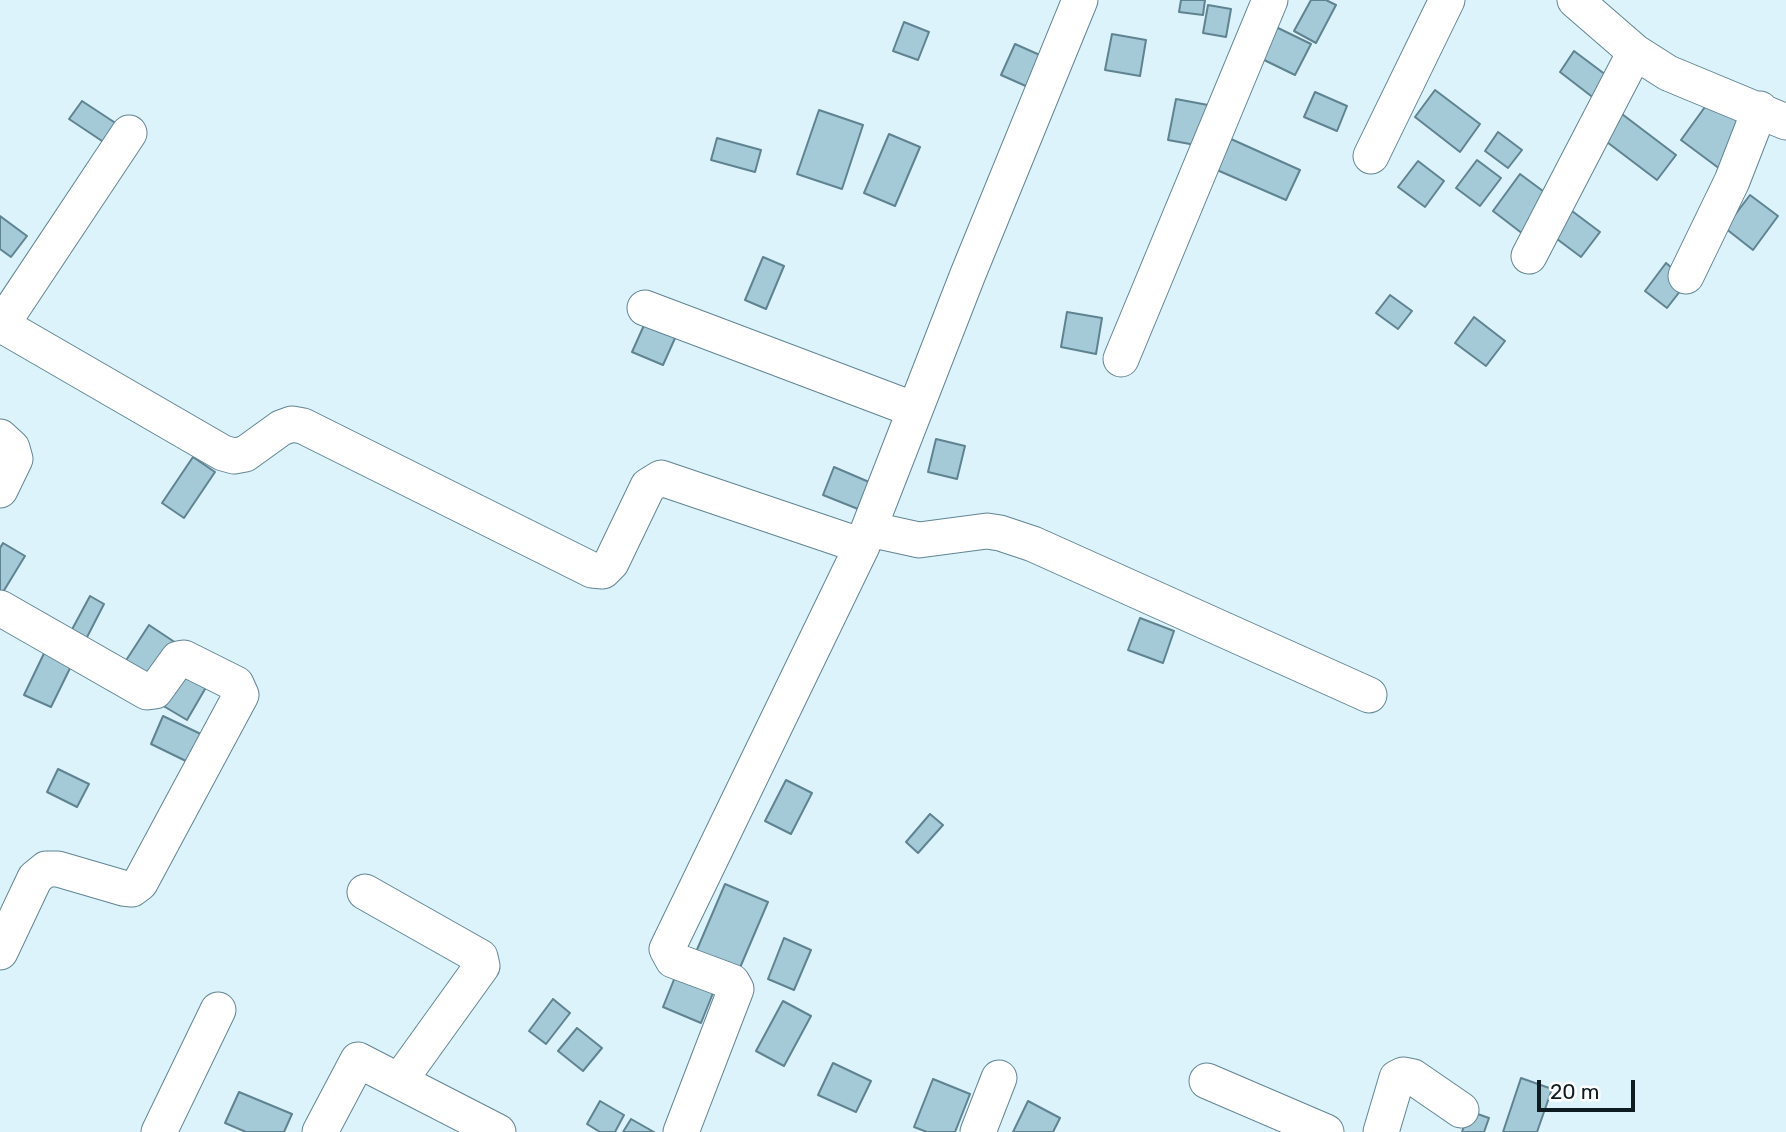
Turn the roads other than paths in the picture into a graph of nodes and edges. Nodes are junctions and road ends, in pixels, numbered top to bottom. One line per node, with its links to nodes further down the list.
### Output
1 (1080, 0): 14 (street)
2 (1270, 0): 13 (street)
3 (1447, 0): 8 (street)
4 (1574, 0): 5 (street)
5 (1635, 52): 6 (street); 9 (street)
6 (1773, 116): 10 (street)
7 (129, 133): 12 (street)
8 (1371, 156)
9 (1530, 256)
10 (1686, 276)
11 (645, 307): 14 (street)
12 (0, 325): 17 (street)
13 (1121, 359)
14 (915, 410): 17 (street)
15 (0, 438): 16 (street)
16 (0, 490)
17 (865, 538): 19 (street); 30 (street)
18 (0, 608): 21 (street)
19 (1369, 695)
20 (365, 892): 24 (street)
21 (0, 952)
22 (218, 1010): 27 (street)
23 (999, 1078): 31 (street)
24 (400, 1080): 28 (street); 29 (street)
25 (1207, 1081): 32 (street)
26 (1461, 1110): 33 (street)
27 (159, 1132)
28 (320, 1132)
29 (498, 1132)
30 (681, 1132)
31 (978, 1132)
32 (1326, 1132)
33 (1381, 1132)

